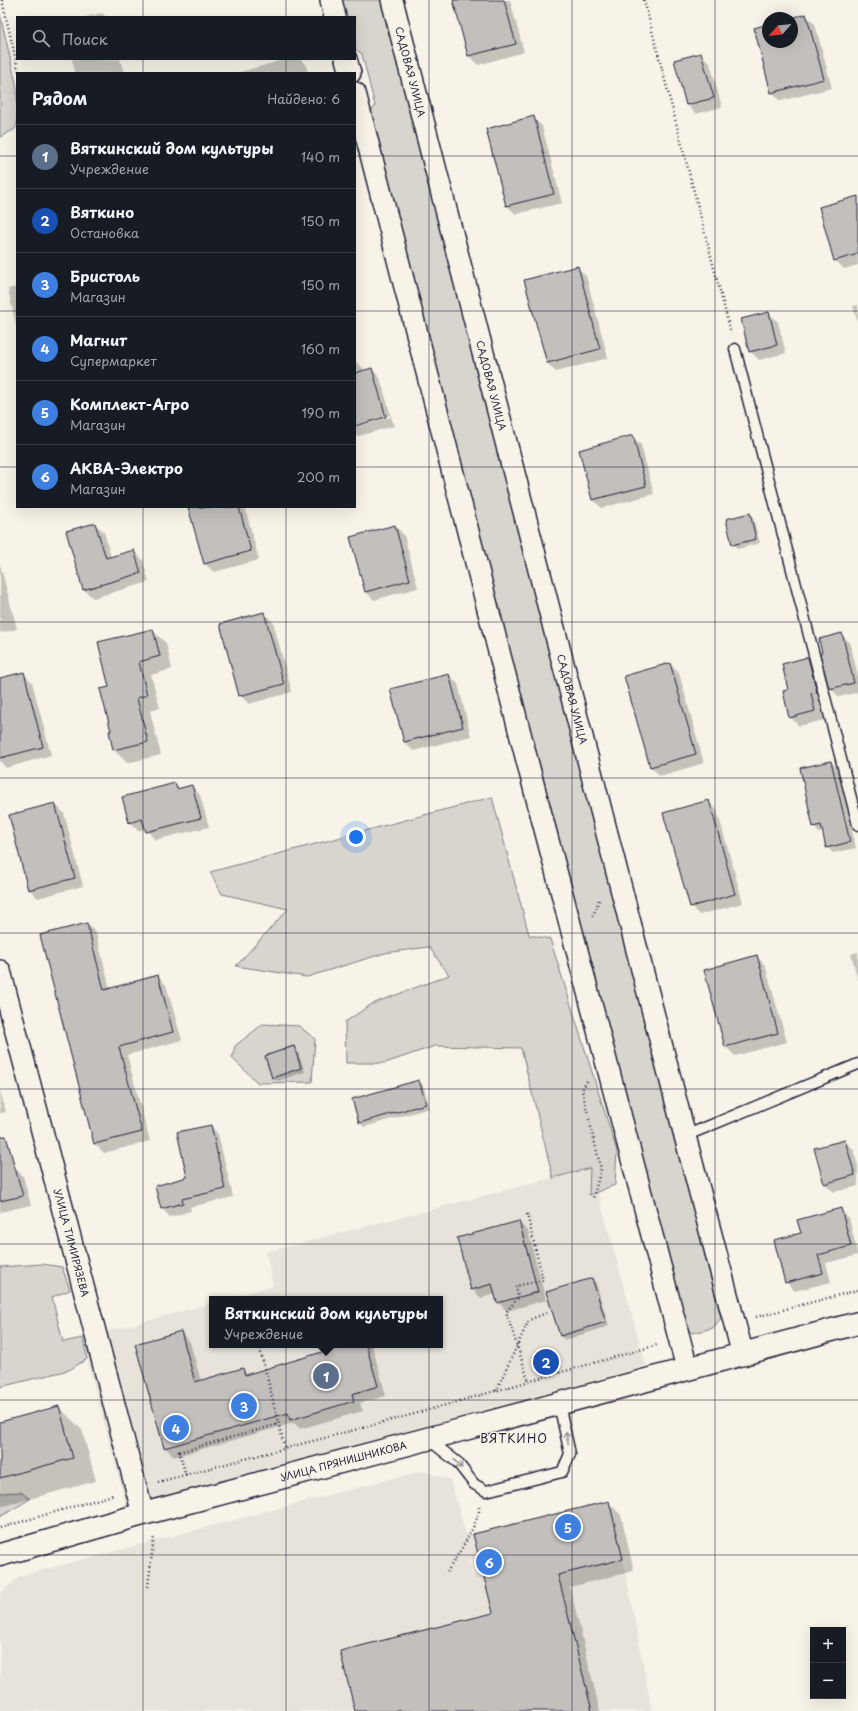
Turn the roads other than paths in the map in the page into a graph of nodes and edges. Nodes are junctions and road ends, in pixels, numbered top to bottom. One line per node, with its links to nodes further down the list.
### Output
1 (331, 0): 3 (street)
2 (392, 0): 11 (street, САДОВАЯ УЛИЦА)
3 (336, 16)
4 (346, 60): 5 (street)
5 (350, 72)
6 (356, 97): 14 (street)
7 (735, 349): 8 (lane)
8 (858, 825)
9 (0, 971): 17 (street, УЛИЦА ТИМИРЯЗЕВА)
10 (858, 1064): 11 (lane)
11 (685, 1136): 13 (street, САДОВАЯ УЛИЦА)
12 (858, 1323): 13 (street, УЛИЦА ПРЯНИШНИКОВА)
13 (743, 1355): 14 (street, УЛИЦА ПРЯНИШНИКОВА)
14 (688, 1368): 15 (street, УЛИЦА ПРЯНИШНИКОВА)
15 (559, 1404): 16 (street, УЛИЦА ПРЯНИШНИКОВА); 16 (lane, one-way to 15)
16 (428, 1439): 17 (street, УЛИЦА ПРЯНИШНИКОВА)
17 (148, 1513): 18 (street, УЛИЦА ПРЯНИШНИКОВА)
18 (0, 1555)

